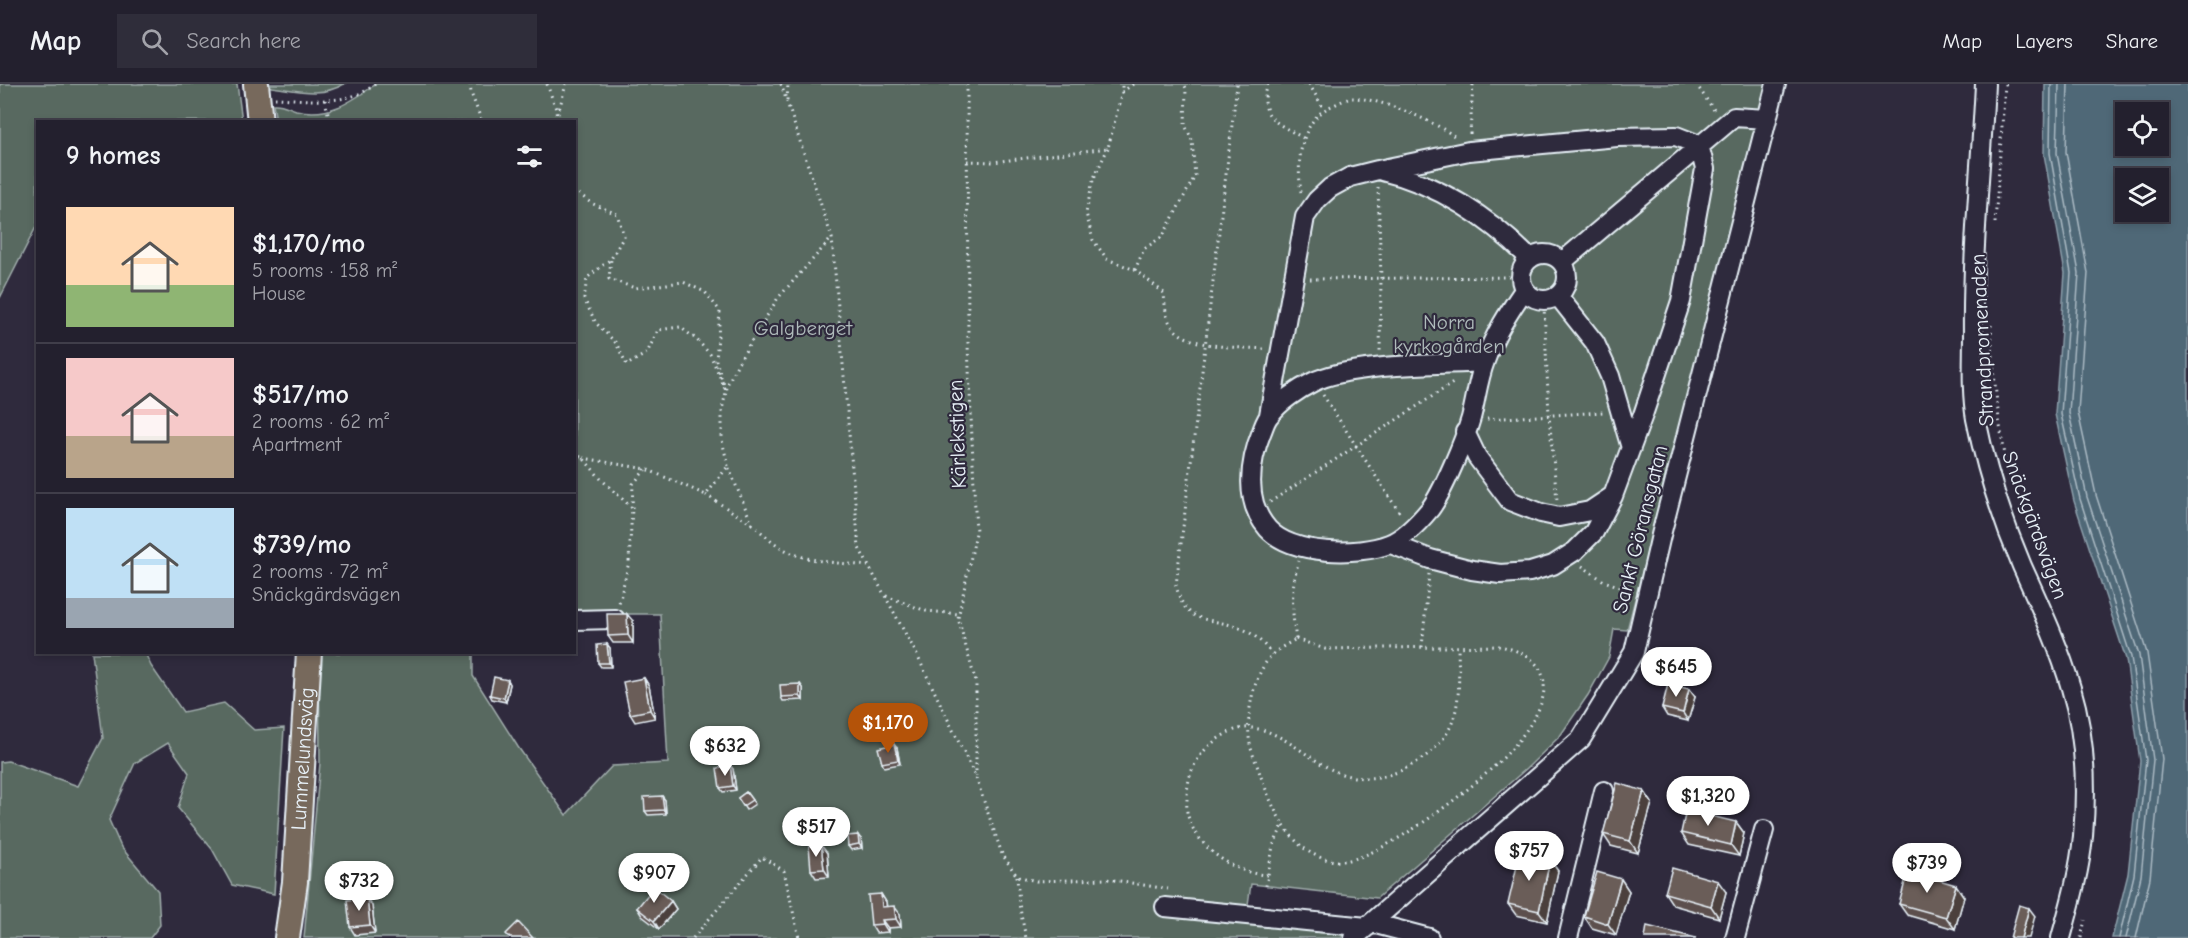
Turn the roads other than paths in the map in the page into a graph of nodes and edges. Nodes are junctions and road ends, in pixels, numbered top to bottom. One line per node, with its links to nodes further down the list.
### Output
1 (1776, 84): 4 (street, Sankt Göransgatan)
2 (1985, 84): 29 (street, Snäckgärdsvägen)
3 (261, 91): 5 (main road)
4 (1767, 119): 6 (street); 24 (street, Sankt Göransgatan)
5 (260, 120)
6 (1699, 145): 7 (street); 9 (street); 15 (street)
7 (1377, 170): 8 (street); 13 (street)
8 (1530, 259): 9 (street); 10 (street)
9 (1562, 262): 11 (street)
10 (1522, 283): 11 (street); 12 (street)
11 (1551, 298): 15 (street)
12 (1484, 362): 13 (street); 14 (street)
13 (1269, 415): 17 (street)
14 (1468, 426): 16 (street); 17 (street)
15 (1631, 448): 16 (street)
16 (1613, 496): 17 (street)
17 (1391, 544)
18 (576, 620): 19 (street)
19 (615, 620)
20 (309, 654): 25 (main road, Lummelundsväg)
21 (1604, 791): 27 (street)
22 (1764, 830): 28 (street)
23 (1165, 907): 24 (street)
24 (1364, 929): 26 (street)
25 (287, 938)
26 (1429, 938)
27 (1568, 938)
28 (1735, 938)
29 (2061, 938)

